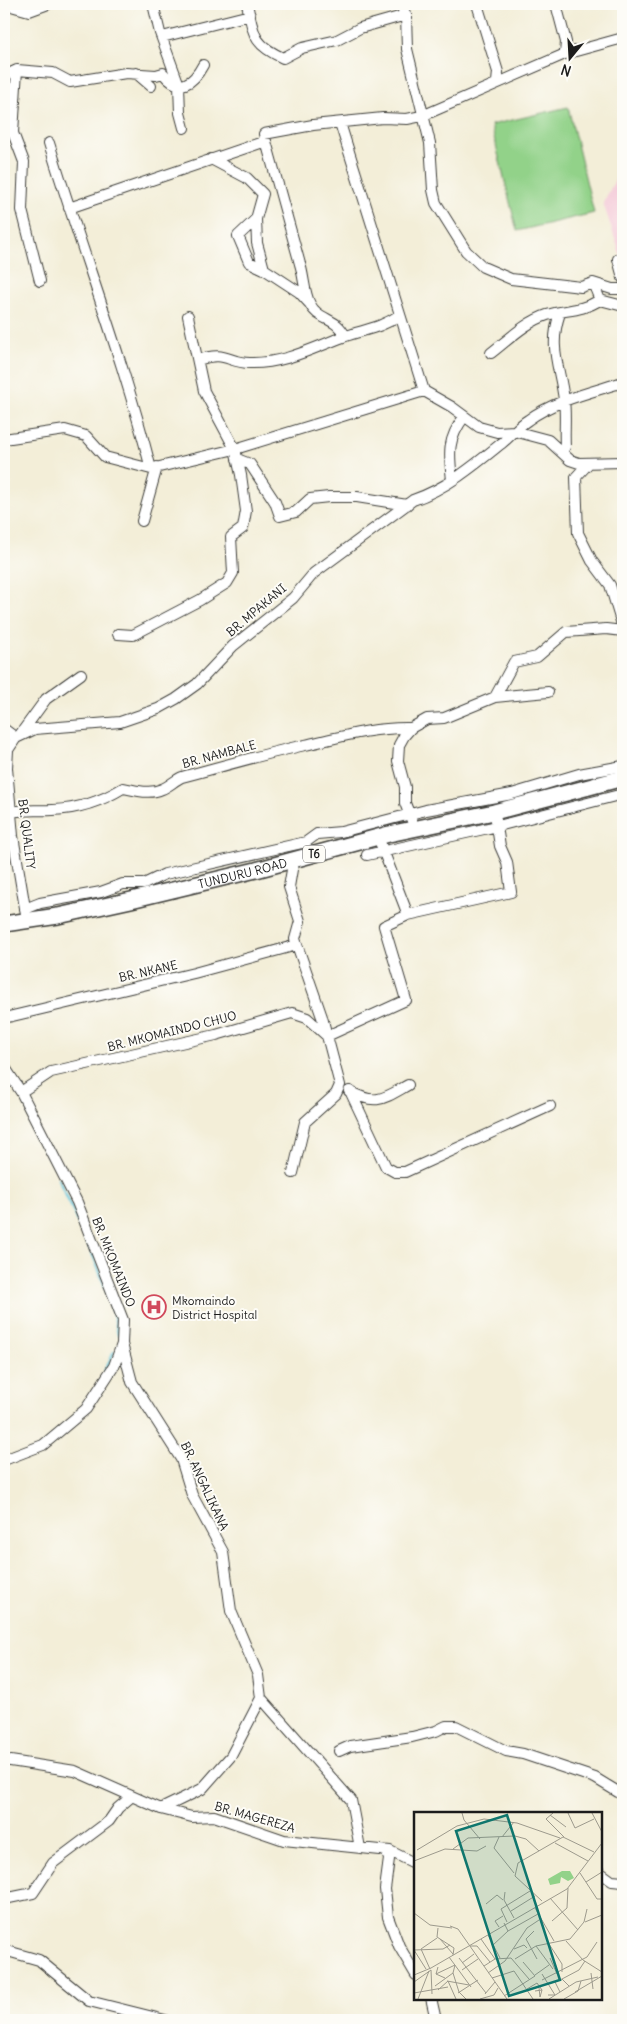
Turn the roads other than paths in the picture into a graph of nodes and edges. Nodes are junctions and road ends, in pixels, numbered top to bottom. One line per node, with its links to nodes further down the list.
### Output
1 (4, 4): 8 (street)
2 (48, 4): 8 (street)
3 (153, 4): 11 (street)
4 (247, 4): 10 (street)
5 (400, 4): 9 (street)
6 (477, 4): 15 (street)
7 (556, 4): 13 (street)
8 (26, 7)
9 (406, 14): 10 (street); 23 (street)
10 (250, 15): 11 (street)
11 (162, 37): 21 (street)
12 (623, 38): 13 (street)
13 (566, 54): 17 (street)
14 (203, 65): 21 (street)
15 (497, 69): 17 (street); 20 (street)
16 (17, 70): 18 (street); 19 (street); 34 (street)
17 (523, 71): 20 (street)
18 (136, 73): 21 (street); 22 (street)
19 (4, 76)
20 (497, 82): 23 (street)
21 (178, 85): 25 (street)
22 (151, 86)
23 (422, 116): 24 (street); 35 (street)
24 (340, 122): 26 (street); 41 (street)
25 (184, 128)
26 (266, 141): 28 (street); 38 (street)
27 (49, 143): 29 (street)
28 (211, 159): 29 (street); 30 (street)
29 (69, 208): 57 (street)
30 (256, 219): 32 (street); 32 (street)
31 (618, 259): 33 (street)
32 (264, 269): 38 (street)
33 (623, 278)
34 (40, 281)
35 (593, 283): 36 (street); 37 (street)
36 (623, 289)
37 (600, 300): 39 (street); 40 (street)
38 (309, 303): 43 (street)
39 (623, 306)
40 (560, 313): 44 (street); 48 (street)
41 (400, 315): 43 (street); 47 (street)
42 (188, 316): 45 (street)
43 (346, 336): 45 (street)
44 (491, 353)
45 (198, 360): 53 (street)
46 (623, 382): 48 (street, BR. MPAKANI)
47 (424, 391): 49 (street); 53 (street)
48 (564, 402): 50 (street, BR. MPAKANI); 52 (street)
49 (464, 417): 50 (street); 59 (street)
50 (514, 431): 52 (street); 59 (street, BR. MPAKANI)
51 (4, 439): 57 (street)
52 (562, 451): 54 (street)
53 (236, 454): 57 (street); 60 (street); 63 (street)
54 (570, 460): 56 (street); 58 (street)
55 (623, 462): 56 (street)
56 (588, 464): 58 (street)
57 (154, 468): 61 (street)
58 (576, 477): 62 (street)
59 (452, 480): 60 (street, BR. MPAKANI)
60 (407, 505): 69 (street, BR. MPAKANI)
61 (142, 521)
62 (623, 630): 66 (street)
63 (118, 634)
64 (82, 674): 69 (street, BR. QUALITY)
65 (548, 692): 66 (street)
66 (495, 697): 67 (street)
67 (411, 728): 73 (street, BR. NAMBALE); 75 (street)
68 (4, 729): 69 (street)
69 (16, 738): 73 (street, BR. QUALITY)
70 (623, 766): 75 (street)
71 (623, 778): 74 (highway, TUNDURU ROAD / T6)
72 (623, 794): 74 (street)
73 (11, 812): 79 (street, BR. QUALITY)
74 (496, 819): 75 (highway, TUNDURU ROAD / T6); 76 (street); 80 (street)
75 (413, 822): 76 (highway, TUNDURU ROAD / T6); 79 (street)
76 (381, 844): 77 (street); 78 (highway, TUNDURU ROAD / T6); 80 (street)
77 (367, 855)
78 (294, 858): 79 (highway, TUNDURU ROAD / T6); 82 (street)
79 (26, 915): 81 (highway, TUNDURU ROAD / T6)
80 (408, 915): 84 (street)
81 (4, 924)
82 (297, 945): 83 (street, BR. NKANE); 84 (street)
83 (4, 1018)
84 (326, 1036): 86 (street); 89 (street, BR. MKOMAINDO CHUO)
85 (4, 1066): 89 (street, BR. MKOMAINDO)
86 (340, 1085): 88 (street); 91 (street)
87 (408, 1085): 88 (street)
88 (350, 1091): 90 (street)
89 (21, 1092): 92 (street, BR. MKOMAINDO)
90 (550, 1106)
91 (293, 1172)
92 (122, 1344): 93 (street, BR. MKOMAINDO); 94 (street, BR. ANGALIKANA)
93 (4, 1460)
94 (261, 1698): 99 (street); 100 (street)
95 (339, 1752): 97 (street)
96 (4, 1760): 98 (street, BR. MAGEREZA)
97 (623, 1794)
98 (131, 1797): 99 (street, BR. MAGEREZA); 105 (street)
99 (161, 1809): 100 (street, BR. MAGEREZA)
100 (360, 1848): 101 (street, BR. MAGEREZA)
101 (386, 1851): 102 (street, BR. MAGEREZA); 107 (street)
102 (414, 1863)
103 (602, 1874): 104 (street)
104 (623, 1882)
105 (4, 1899)
106 (4, 1950): 109 (street)
107 (414, 1972)
108 (431, 1999): 110 (street)
109 (165, 2020)
110 (436, 2020)

